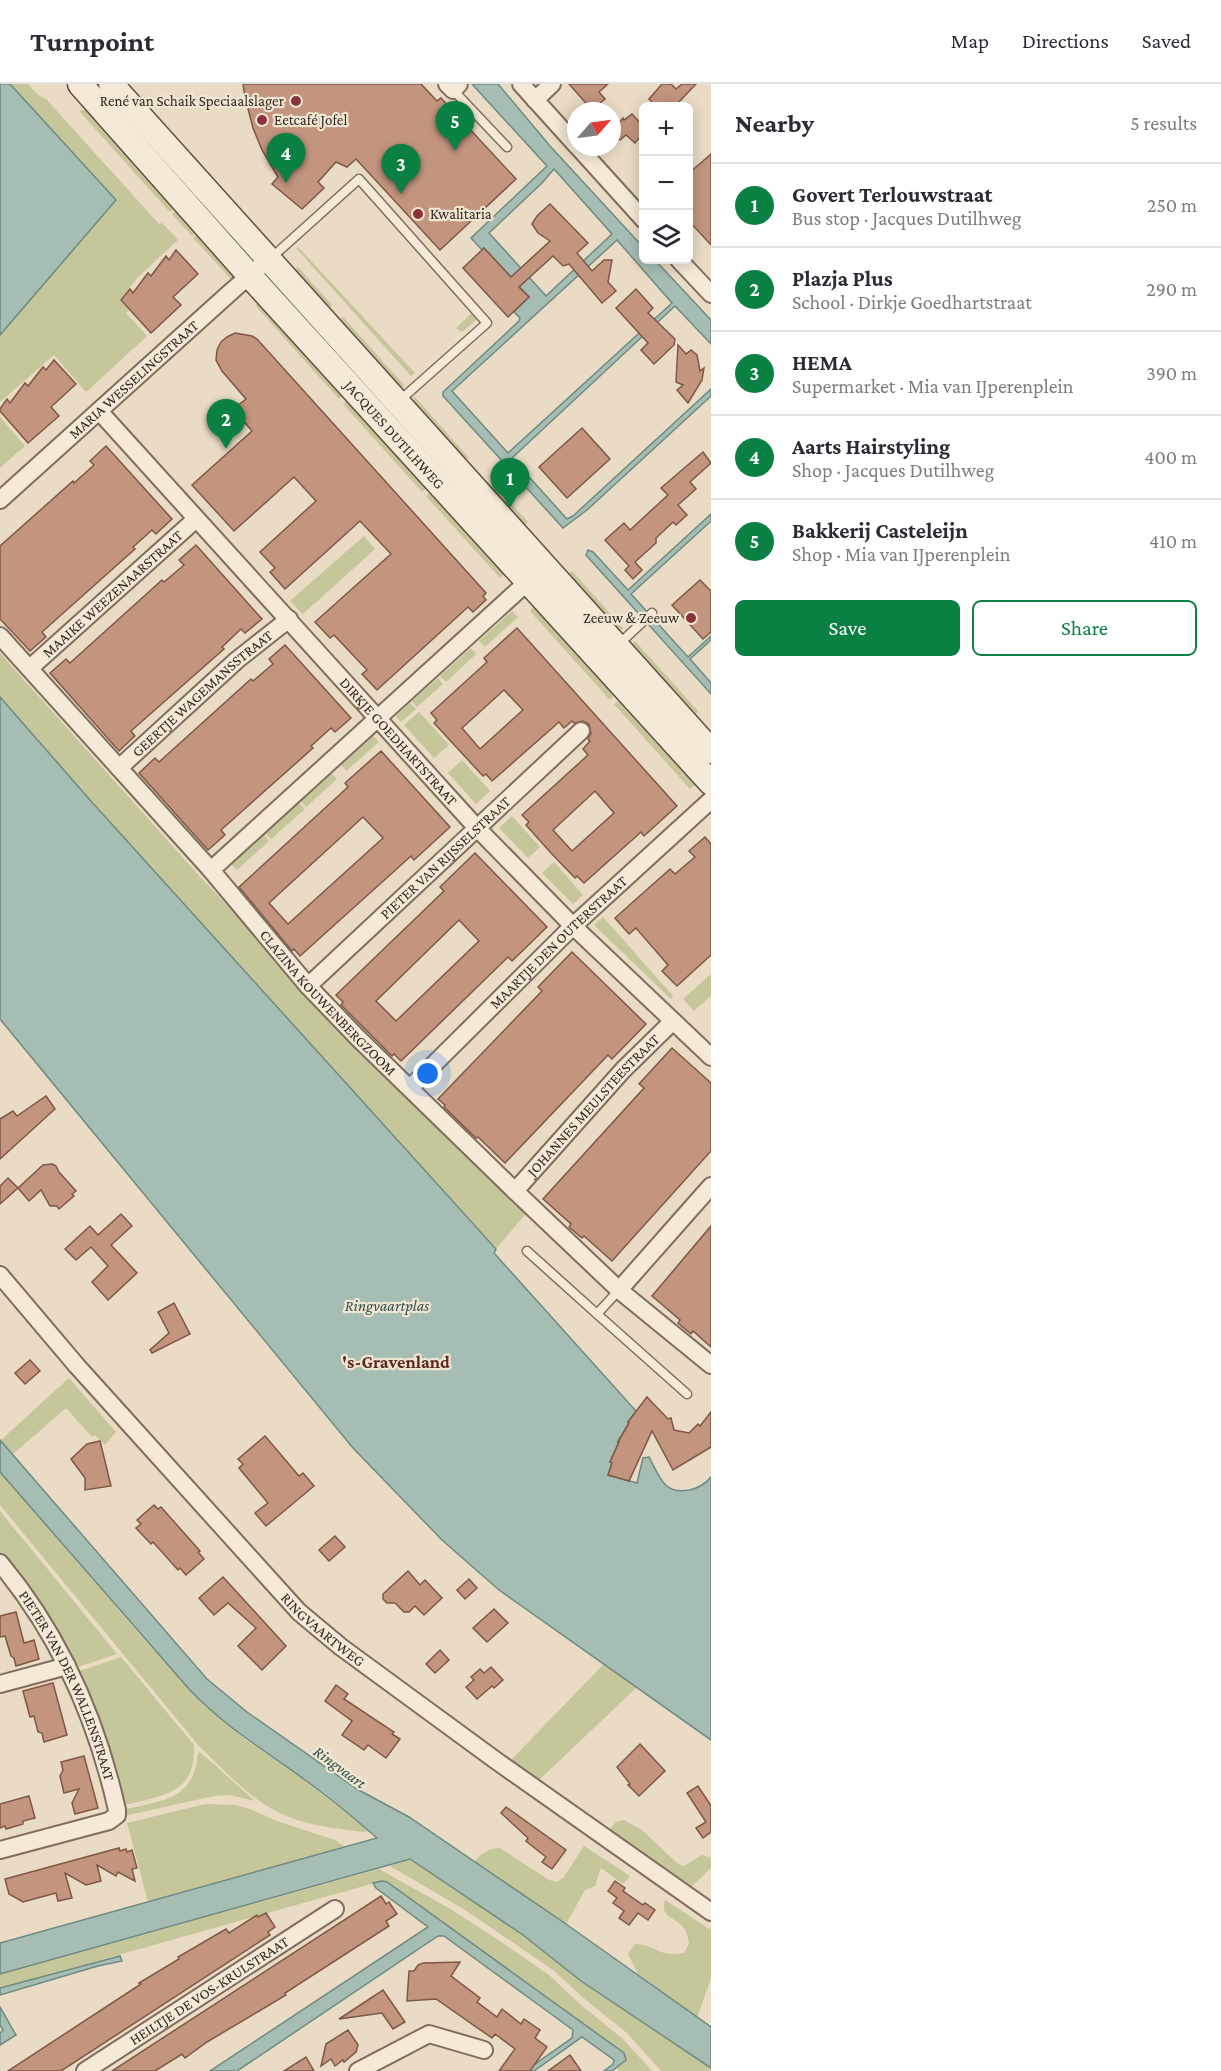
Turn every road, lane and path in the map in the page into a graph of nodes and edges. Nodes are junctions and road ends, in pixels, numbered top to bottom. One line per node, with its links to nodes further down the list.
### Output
1 (80, 84): 13 (main road, JACQUES DUTILHWEG)
2 (111, 84): 11 (main road, JACQUES DUTILHWEG)
3 (521, 84): 6 (street)
4 (552, 84): 6 (street)
5 (453, 86): 8 (lane)
6 (535, 100): 7 (street)
7 (567, 135)
8 (507, 147)
9 (586, 156): 10 (street)
10 (639, 214)
11 (269, 259): 13 (street, MARIA WESSELINGSTRAAT); 16 (main road, JACQUES DUTILHWEG); 16 (lane)
12 (683, 264): 14 (street)
13 (250, 276): 15 (street, MARIA WESSELINGSTRAAT); 16 (main road, JACQUES DUTILHWEG)
14 (711, 294)
15 (99, 411): 17 (street, MARIA WESSELINGSTRAAT); 18 (street, DIRKJE GOEDHARTSTRAAT)
16 (399, 411): 19 (main road, JACQUES DUTILHWEG); 20 (main road, JACQUES DUTILHWEG)
17 (0, 500)
18 (196, 519): 22 (street, DIRKJE GOEDHARTSTRAAT); 25 (street, MAAIKE WEEZENAARSTRAAT)
19 (546, 565): 20 (street); 24 (main road, JACQUES DUTILHWEG)
20 (528, 581): 26 (street); 30 (main road, JACQUES DUTILHWEG)
21 (652, 613): 24 (lane)
22 (289, 619): 26 (street, DIRKJE GOEDHARTSTRAAT); 29 (street, GEERTJE WAGEMANSSTRAAT)
23 (0, 636): 25 (street, CLAZINA KOUWENBERGZOOM)
24 (617, 645): 28 (main road, JACQUES DUTILHWEG)
25 (30, 668): 29 (street, CLAZINA KOUWENBERGZOOM)
26 (377, 717): 32 (street, DIRKJE GOEDHARTSTRAAT); 33 (street)
27 (581, 731): 32 (street, PIETER VAN RIJSSELSTRAAT)
28 (711, 751)
29 (119, 768): 33 (street, CLAZINA KOUWENBERGZOOM)
30 (711, 783)
31 (711, 800): 34 (street, MAARTJE DEN OUTERSTRAAT)
32 (476, 827): 34 (street, DIRKJE GOEDHARTSTRAAT); 35 (street, PIETER VAN RIJSSELSTRAAT)
33 (211, 870): 35 (street, CLAZINA KOUWENBERGZOOM)
34 (573, 926): 36 (street, DIRKJE GOEDHARTSTRAAT); 38 (street, MAARTJE DEN OUTERSTRAAT)
35 (308, 986): 38 (street, CLAZINA KOUWENBERGZOOM)
36 (672, 1022): 37 (street, DIRKJE GOEDHARTSTRAAT); 40 (street, JOHANNES MEULSTEESTRAAT)
37 (711, 1057)
38 (410, 1088): 40 (street, CLAZINA KOUWENBERGZOOM)
39 (711, 1186): 43 (street)
40 (515, 1191): 43 (street, CLAZINA KOUWENBERGZOOM)
41 (527, 1251): 44 (lane)
42 (0, 1275): 52 (street, RINGVAARTWEG)
43 (620, 1290): 44 (lane); 45 (street, CLAZINA KOUWENBERGZOOM)
44 (597, 1314): 46 (lane)
45 (711, 1365)
46 (687, 1394)
47 (0, 1563): 48 (street, PIETER VAN DER WALLENSTRAAT)
48 (67, 1666): 49 (street); 50 (street, PIETER VAN DER WALLENSTRAAT)
49 (0, 1684)
50 (0, 1850)
51 (334, 1909): 54 (street, HEILTJE DE VOS-KRULSTRAAT)
52 (711, 1912)
53 (484, 2050): 55 (street)
54 (86, 2071)
55 (358, 2071)

